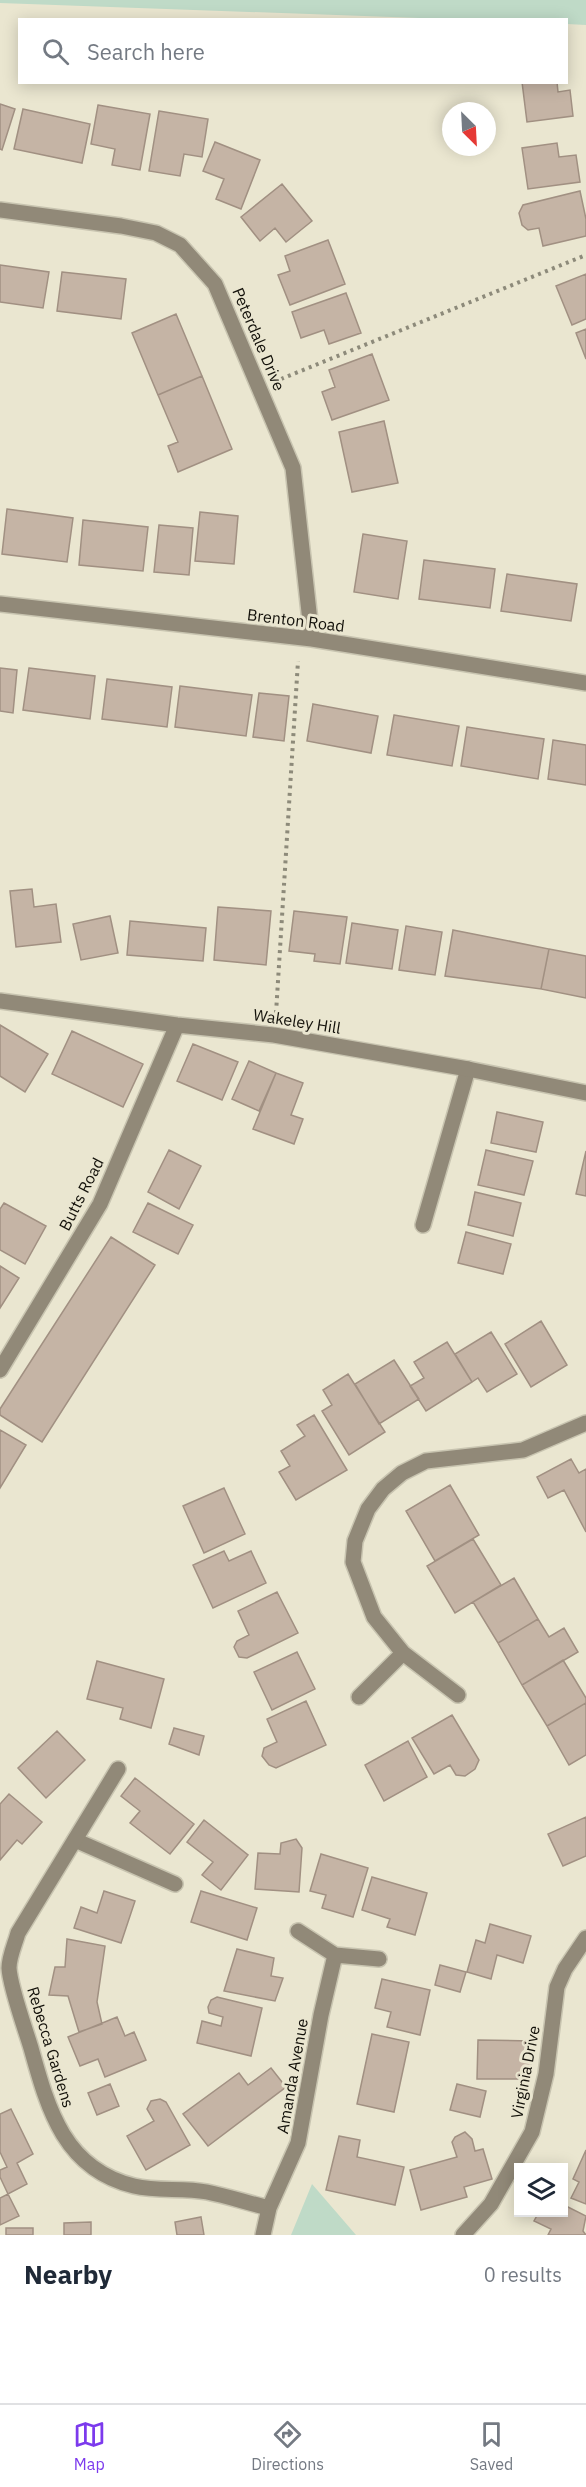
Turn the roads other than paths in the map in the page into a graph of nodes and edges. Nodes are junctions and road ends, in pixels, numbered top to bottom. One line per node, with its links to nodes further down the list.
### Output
1 (0, 210): 3 (street, Peterdale Drive)
2 (0, 604): 3 (street, Brenton Road)
3 (305, 638): 4 (street, Brenton Road)
4 (586, 683)
5 (0, 1001): 6 (street, Wakeley Hill)
6 (177, 1024): 7 (street, Wakeley Hill); 10 (street, Butts Road)
7 (468, 1069): 8 (street, Wakeley Hill); 9 (street)
8 (586, 1093)
9 (423, 1225)
10 (0, 1370)
11 (586, 1423): 12 (street)
12 (403, 1653): 13 (street); 14 (street)
13 (458, 1695)
14 (359, 1697)
15 (118, 1769): 16 (street, Rebecca Gardens)
16 (75, 1840): 17 (street); 22 (street, Rebecca Gardens)
17 (175, 1884)
18 (298, 1931): 20 (street)
19 (586, 1938): 24 (street, Virginia Drive)
20 (334, 1955): 21 (street); 22 (street, Amanda Avenue)
21 (379, 1959)
22 (269, 2208): 23 (street, Amanda Avenue)
23 (263, 2235)
24 (463, 2235)

